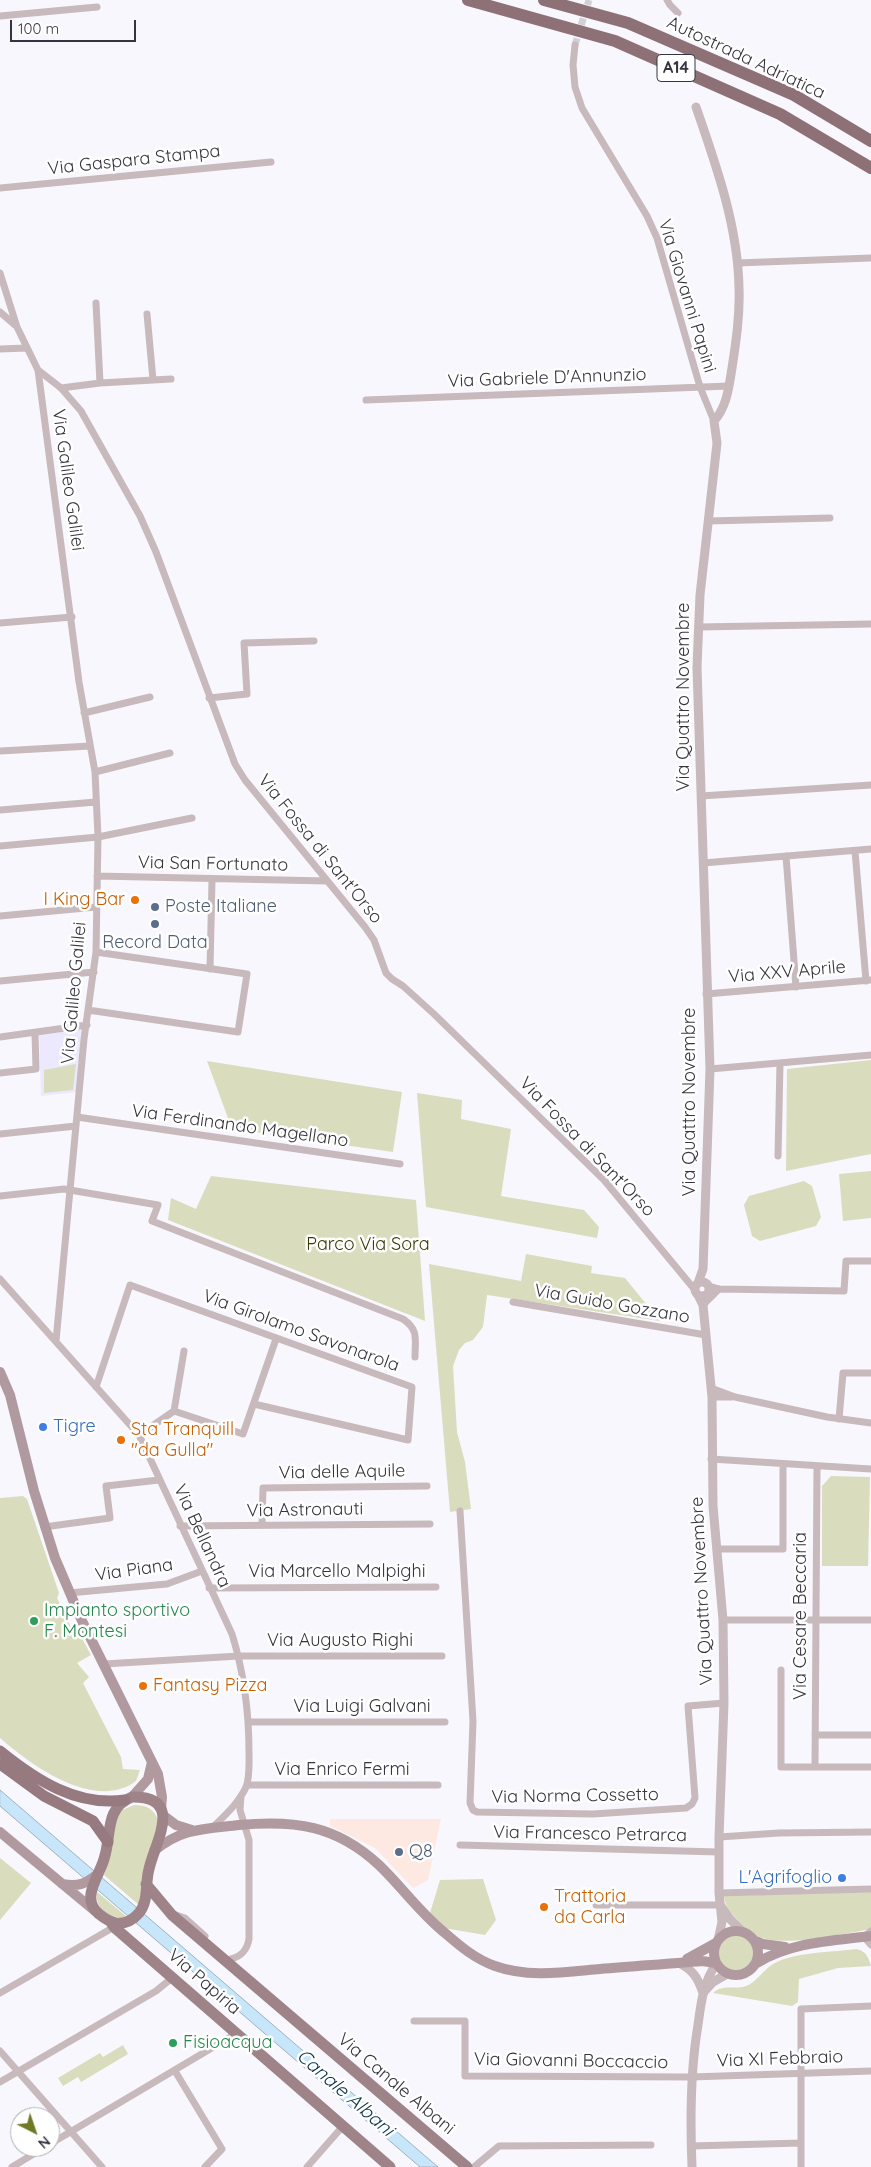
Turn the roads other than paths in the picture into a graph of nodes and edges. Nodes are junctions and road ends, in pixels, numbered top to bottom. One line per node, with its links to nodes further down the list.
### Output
1 (468, 0): 11 (highway, Autostrada Adriatica / A14)
2 (544, 0): 9 (highway, Autostrada Adriatica / A14)
3 (667, 0): 5 (street)
4 (97, 7): 6 (street)
5 (678, 13)
6 (0, 16)
7 (575, 45): 27 (street, Via Giovanni Papini)
8 (696, 107): 14 (street)
9 (871, 141)
10 (271, 162): 12 (street, Via Gaspara Stampa)
11 (871, 168)
12 (0, 188)
13 (871, 258): 14 (street)
14 (737, 263): 26 (street)
15 (0, 273): 19 (street, Via Galileo Galilei)
16 (96, 303): 25 (street)
17 (0, 312): 19 (street)
18 (147, 314): 24 (street)
19 (17, 327): 20 (street, Via Galileo Galilei)
20 (28, 348): 21 (street); 22 (street, Via Galileo Galilei)
21 (0, 349)
22 (38, 370): 28 (street, Via Fossa di Sant'Orso); 33 (street, Via Galileo Galilei)
23 (171, 379): 24 (street)
24 (153, 380): 25 (street)
25 (100, 383): 28 (street)
26 (728, 386): 27 (street, Via Gabriele D'Annunzio); 30 (street)
27 (700, 387): 29 (street, Via Gabriele D'Annunzio); 30 (street, Via Giovanni Papini)
28 (62, 388): 39 (street, Via Fossa di Sant'Orso)
29 (366, 400)
30 (714, 421): 32 (street, Via Quattro Novembre)
31 (830, 518): 32 (street)
32 (708, 521): 36 (street, Via Quattro Novembre)
33 (72, 617): 34 (street); 40 (street, Via Galileo Galilei)
34 (0, 622)
35 (871, 624): 36 (street)
36 (698, 627): 46 (street, Via Quattro Novembre)
37 (314, 641): 39 (street)
38 (150, 697): 40 (street)
39 (209, 698): 58 (street, Via Fossa di Sant'Orso)
40 (84, 713): 41 (street, Via Galileo Galilei)
41 (90, 746): 42 (street); 44 (street, Via Galileo Galilei)
42 (0, 751)
43 (170, 753): 44 (street)
44 (95, 772): 47 (street, Via Galileo Galilei)
45 (871, 785): 46 (street)
46 (701, 796): 55 (street, Via Quattro Novembre)
47 (96, 802): 48 (street); 50 (street, Via Galileo Galilei)
48 (0, 810)
49 (192, 818): 50 (street)
50 (98, 837): 51 (street); 56 (street, Via Galileo Galilei)
51 (0, 846)
52 (871, 849): 53 (street)
53 (855, 851): 54 (street); 64 (street)
54 (786, 856): 55 (street); 66 (street)
55 (703, 864): 67 (street, Via Quattro Novembre)
56 (98, 876): 57 (street, Via San Fortunato); 59 (street, Via Galileo Galilei)
57 (212, 880): 58 (street, Via San Fortunato); 62 (street)
58 (327, 881): 85 (street, Via Fossa di Sant'Orso)
59 (96, 907): 60 (street); 61 (street, Via Galileo Galilei)
60 (0, 916)
61 (96, 952): 62 (street); 63 (street, Via Galileo Galilei)
62 (210, 969): 68 (street)
63 (94, 972): 65 (street); 68 (street, Via Galileo Galilei)
64 (868, 980): 66 (street, Via XXV Aprile)
65 (0, 981)
66 (796, 986): 67 (street, Via XXV Aprile)
67 (706, 994): 74 (street, Via Quattro Novembre)
68 (88, 1010): 69 (street, Via Galileo Galilei)
69 (86, 1025): 70 (street); 76 (street, Via Galileo Galilei)
70 (35, 1033): 71 (street); 75 (street)
71 (0, 1036)
72 (871, 1055): 73 (street)
73 (780, 1062): 74 (street); 79 (street)
74 (710, 1069): 85 (street, Via Quattro Novembre)
75 (0, 1073)
76 (77, 1117): 77 (street, Via Galileo Galilei); 80 (street, Via Ferdinando Magellano)
77 (76, 1126): 78 (street); 81 (street, Via Galileo Galilei)
78 (0, 1134)
79 (778, 1156)
80 (400, 1164)
81 (70, 1191): 82 (street); 91 (street, Via Galileo Galilei); 93 (street)
82 (0, 1196)
83 (871, 1261): 86 (street)
84 (0, 1279): 91 (street, Via Bellandra)
85 (702, 1288): 86 (street); 88 (street, Via Quattro Novembre)
86 (719, 1289): 88 (street)
87 (513, 1302): 89 (street, Via Guido Gozzano)
88 (703, 1305): 89 (street, Via Quattro Novembre)
89 (706, 1335): 97 (street, Via Quattro Novembre)
90 (276, 1339): 96 (street, Via Girolamo Savonarola); 98 (street); 98 (street, Via Girolamo Savonarola)
91 (56, 1342): 96 (street, Via Bellandra)
92 (184, 1351): 99 (street)
93 (415, 1357)
94 (0, 1372): 113 (main road)
95 (871, 1373): 100 (street)
96 (96, 1387): 102 (street, Via Bellandra)
97 (711, 1393): 100 (street); 103 (street, Via Quattro Novembre)
98 (254, 1404): 99 (street)
99 (174, 1411): 102 (street)
100 (840, 1419): 101 (street)
101 (871, 1422)
102 (139, 1435): 107 (street, Via Bellandra)
103 (711, 1459): 104 (street); 114 (street, Via Quattro Novembre)
104 (784, 1464): 105 (street); 114 (street)
105 (817, 1466): 106 (street); 120 (street, Via Cesare Beccaria)
106 (871, 1469)
107 (159, 1480): 112 (street, Via Bellandra); 113 (street)
108 (427, 1486): 111 (street, Via delle Aquile)
109 (460, 1511): 126 (street, Via Norma Cossetto)
110 (430, 1524): 111 (street, Via Astronauti)
111 (262, 1525): 112 (street, Via Astronauti)
112 (180, 1526): 115 (street, Via Bellandra)
113 (44, 1527): 118 (main road)
114 (717, 1549): 119 (street, Via Quattro Novembre)
115 (202, 1571): 117 (street, Via Bellandra); 118 (street, Via Piana)
116 (436, 1587): 117 (street, Via Marcello Malpighi)
117 (209, 1588): 122 (street, Via Bellandra)
118 (70, 1593): 124 (main road)
119 (724, 1620): 120 (street); 126 (street, Via Quattro Novembre)
120 (816, 1620): 121 (street); 129 (street, Via Cesare Beccaria)
121 (871, 1620)
122 (239, 1656): 123 (street, Via Augusto Righi); 124 (street, Via Augusto Righi); 127 (street, Via Bellandra)
123 (442, 1656)
124 (104, 1664): 132 (main road)
125 (781, 1670): 134 (street)
126 (724, 1703): 146 (street, Via Quattro Novembre)
127 (249, 1722): 128 (street, Via Luigi Galvani); 136 (street, Via Bellandra)
128 (445, 1722)
129 (815, 1735): 130 (street); 134 (street, Via Cesare Beccaria)
130 (871, 1735)
131 (0, 1751): 139 (highway)
132 (152, 1762): 139 (main road); 140 (main road)
133 (0, 1764): 147 (highway)
134 (815, 1767): 135 (street)
135 (871, 1767)
136 (247, 1785): 137 (street, Via Enrico Fermi); 138 (street, Via Bellandra)
137 (438, 1785)
138 (241, 1796): 141 (street); 142 (street, Via Bellandra)
139 (129, 1798): 140 (main road); 147 (main road)
140 (162, 1813): 143 (main road); 149 (main road)
141 (246, 1825): 142 (main road); 166 (street); 167 (main road)
142 (212, 1828): 143 (main road)
143 (193, 1830): 149 (main road)
144 (0, 1832): 152 (main road)
145 (871, 1832): 146 (street)
146 (719, 1837): 150 (street, Via Quattro Novembre)
147 (108, 1842): 151 (main road)
148 (460, 1846): 150 (street, Via Francesco Petrarca)
149 (154, 1851): 153 (main road)
150 (720, 1852): 155 (street, Via Quattro Novembre)
151 (98, 1874): 152 (main road); 158 (main road)
152 (61, 1884): 158 (main road)
153 (146, 1884): 159 (main road, Via Canale Albani); 160 (main road)
154 (871, 1890): 155 (street)
155 (719, 1893): 157 (street, Via Quattro Novembre)
156 (596, 1905): 157 (street)
157 (721, 1905): 161 (street); 163 (street, Via Quattro Novembre)
158 (94, 1911): 160 (main road, Via Papiria)
159 (172, 1915): 166 (street, Via Canale Albani); 176 (main road, Via Canale Albani)
160 (112, 1924): 171 (main road, Via Papiria); 172 (street)
161 (742, 1931): 163 (main road); 164 (main road)
162 (869, 1937): 165 (main road)
163 (717, 1941): 167 (main road); 169 (main road)
164 (756, 1942): 165 (main road); 168 (main road)
165 (792, 1947): 168 (main road)
166 (231, 1959): 176 (street, Via Canale Albani)
167 (679, 1963): 169 (main road); 173 (street)
168 (757, 1963): 170 (main road)
169 (716, 1964): 170 (main road); 173 (street)
170 (726, 1974): 173 (street)
171 (172, 1978): 177 (main road, Via Papiria); 179 (street)
172 (0, 1993)
173 (703, 1993): 183 (street)
174 (871, 2006): 182 (street)
175 (414, 2021): 183 (street, Via Giovanni Boccaccio)
176 (303, 2028): 197 (main road, Via Canale Albani)
177 (237, 2034): 180 (street); 185 (main road, Via Papiria)
178 (0, 2051): 179 (street)
179 (18, 2071): 184 (street); 186 (street)
180 (175, 2071): 186 (street); 194 (street)
181 (871, 2071): 182 (street, Via XI Febbraio)
182 (801, 2073): 183 (street, Via XI Febbraio); 188 (street)
183 (691, 2077): 190 (street)
184 (0, 2082)
185 (343, 2126): 195 (street); 196 (main road, Via Papiria)
186 (71, 2131): 187 (street); 193 (street)
187 (60, 2138)
188 (801, 2143): 190 (street); 200 (street)
189 (651, 2145): 198 (street)
190 (691, 2146): 199 (street)
191 (28, 2157): 192 (street)
192 (12, 2167)
193 (102, 2167)
194 (205, 2167)
195 (307, 2167)
196 (390, 2167)
197 (467, 2167)
198 (474, 2167)
199 (692, 2167)
200 (801, 2167)

